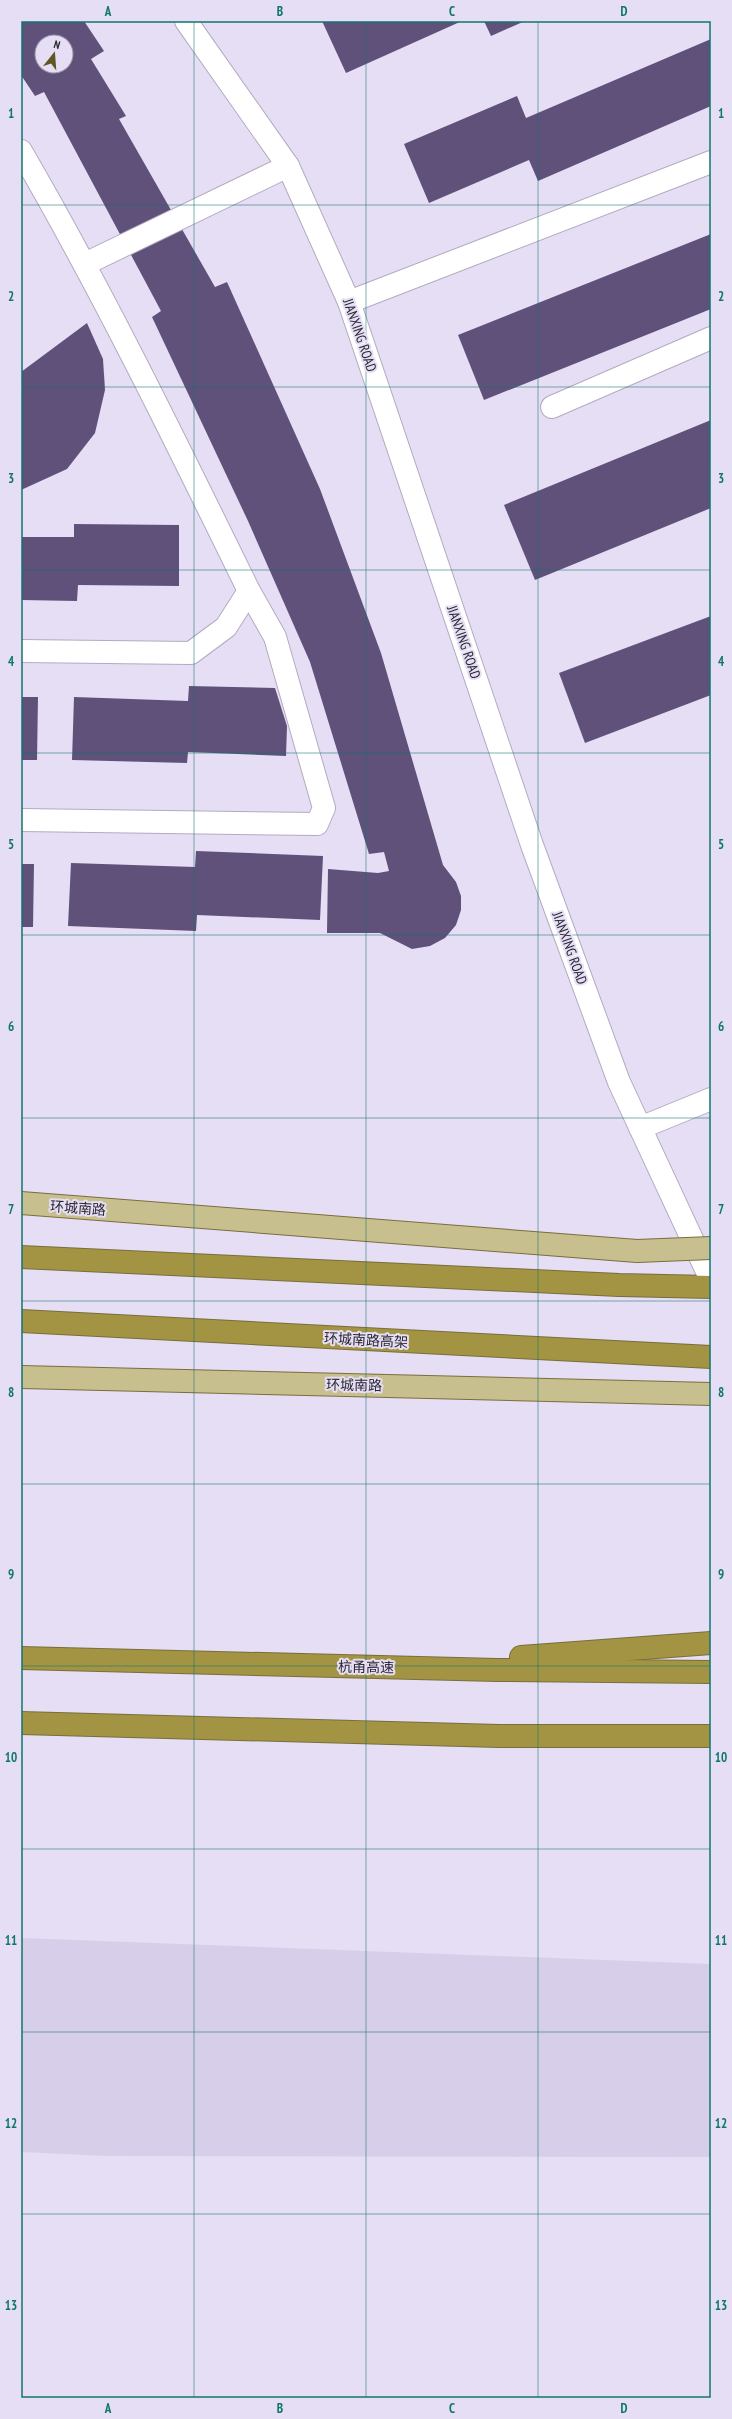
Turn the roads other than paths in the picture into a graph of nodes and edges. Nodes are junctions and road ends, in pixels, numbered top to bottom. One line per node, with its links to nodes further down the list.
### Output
1 (186, 21): 4 (street, JIANXING ROAD)
2 (21, 151): 5 (street)
3 (711, 162): 6 (street)
4 (288, 166): 5 (street); 6 (street, JIANXING ROAD)
5 (85, 264): 9 (street)
6 (349, 302): 13 (street, JIANXING ROAD)
7 (711, 338): 8 (street)
8 (552, 407)
9 (249, 591): 10 (street); 11 (street)
10 (21, 651)
11 (21, 820)
12 (711, 1099): 13 (street)
13 (640, 1128): 17 (street, JIANXING ROAD)
14 (21, 1203): 15 (main road, 环城南路, bridge)
15 (711, 1248)
16 (21, 1257): 18 (highway)
17 (711, 1280)
18 (711, 1287)
19 (21, 1321): 20 (highway, 环城南路高架)
20 (711, 1357)
21 (21, 1377): 22 (main road, 环城南路)
22 (711, 1394)
23 (711, 1642): 25 (highway)
24 (21, 1658): 25 (highway, 杭甬高速)
25 (393, 1668): 26 (highway, 杭甬高速)
26 (711, 1672)
27 (21, 1723): 28 (highway)
28 (711, 1736)

